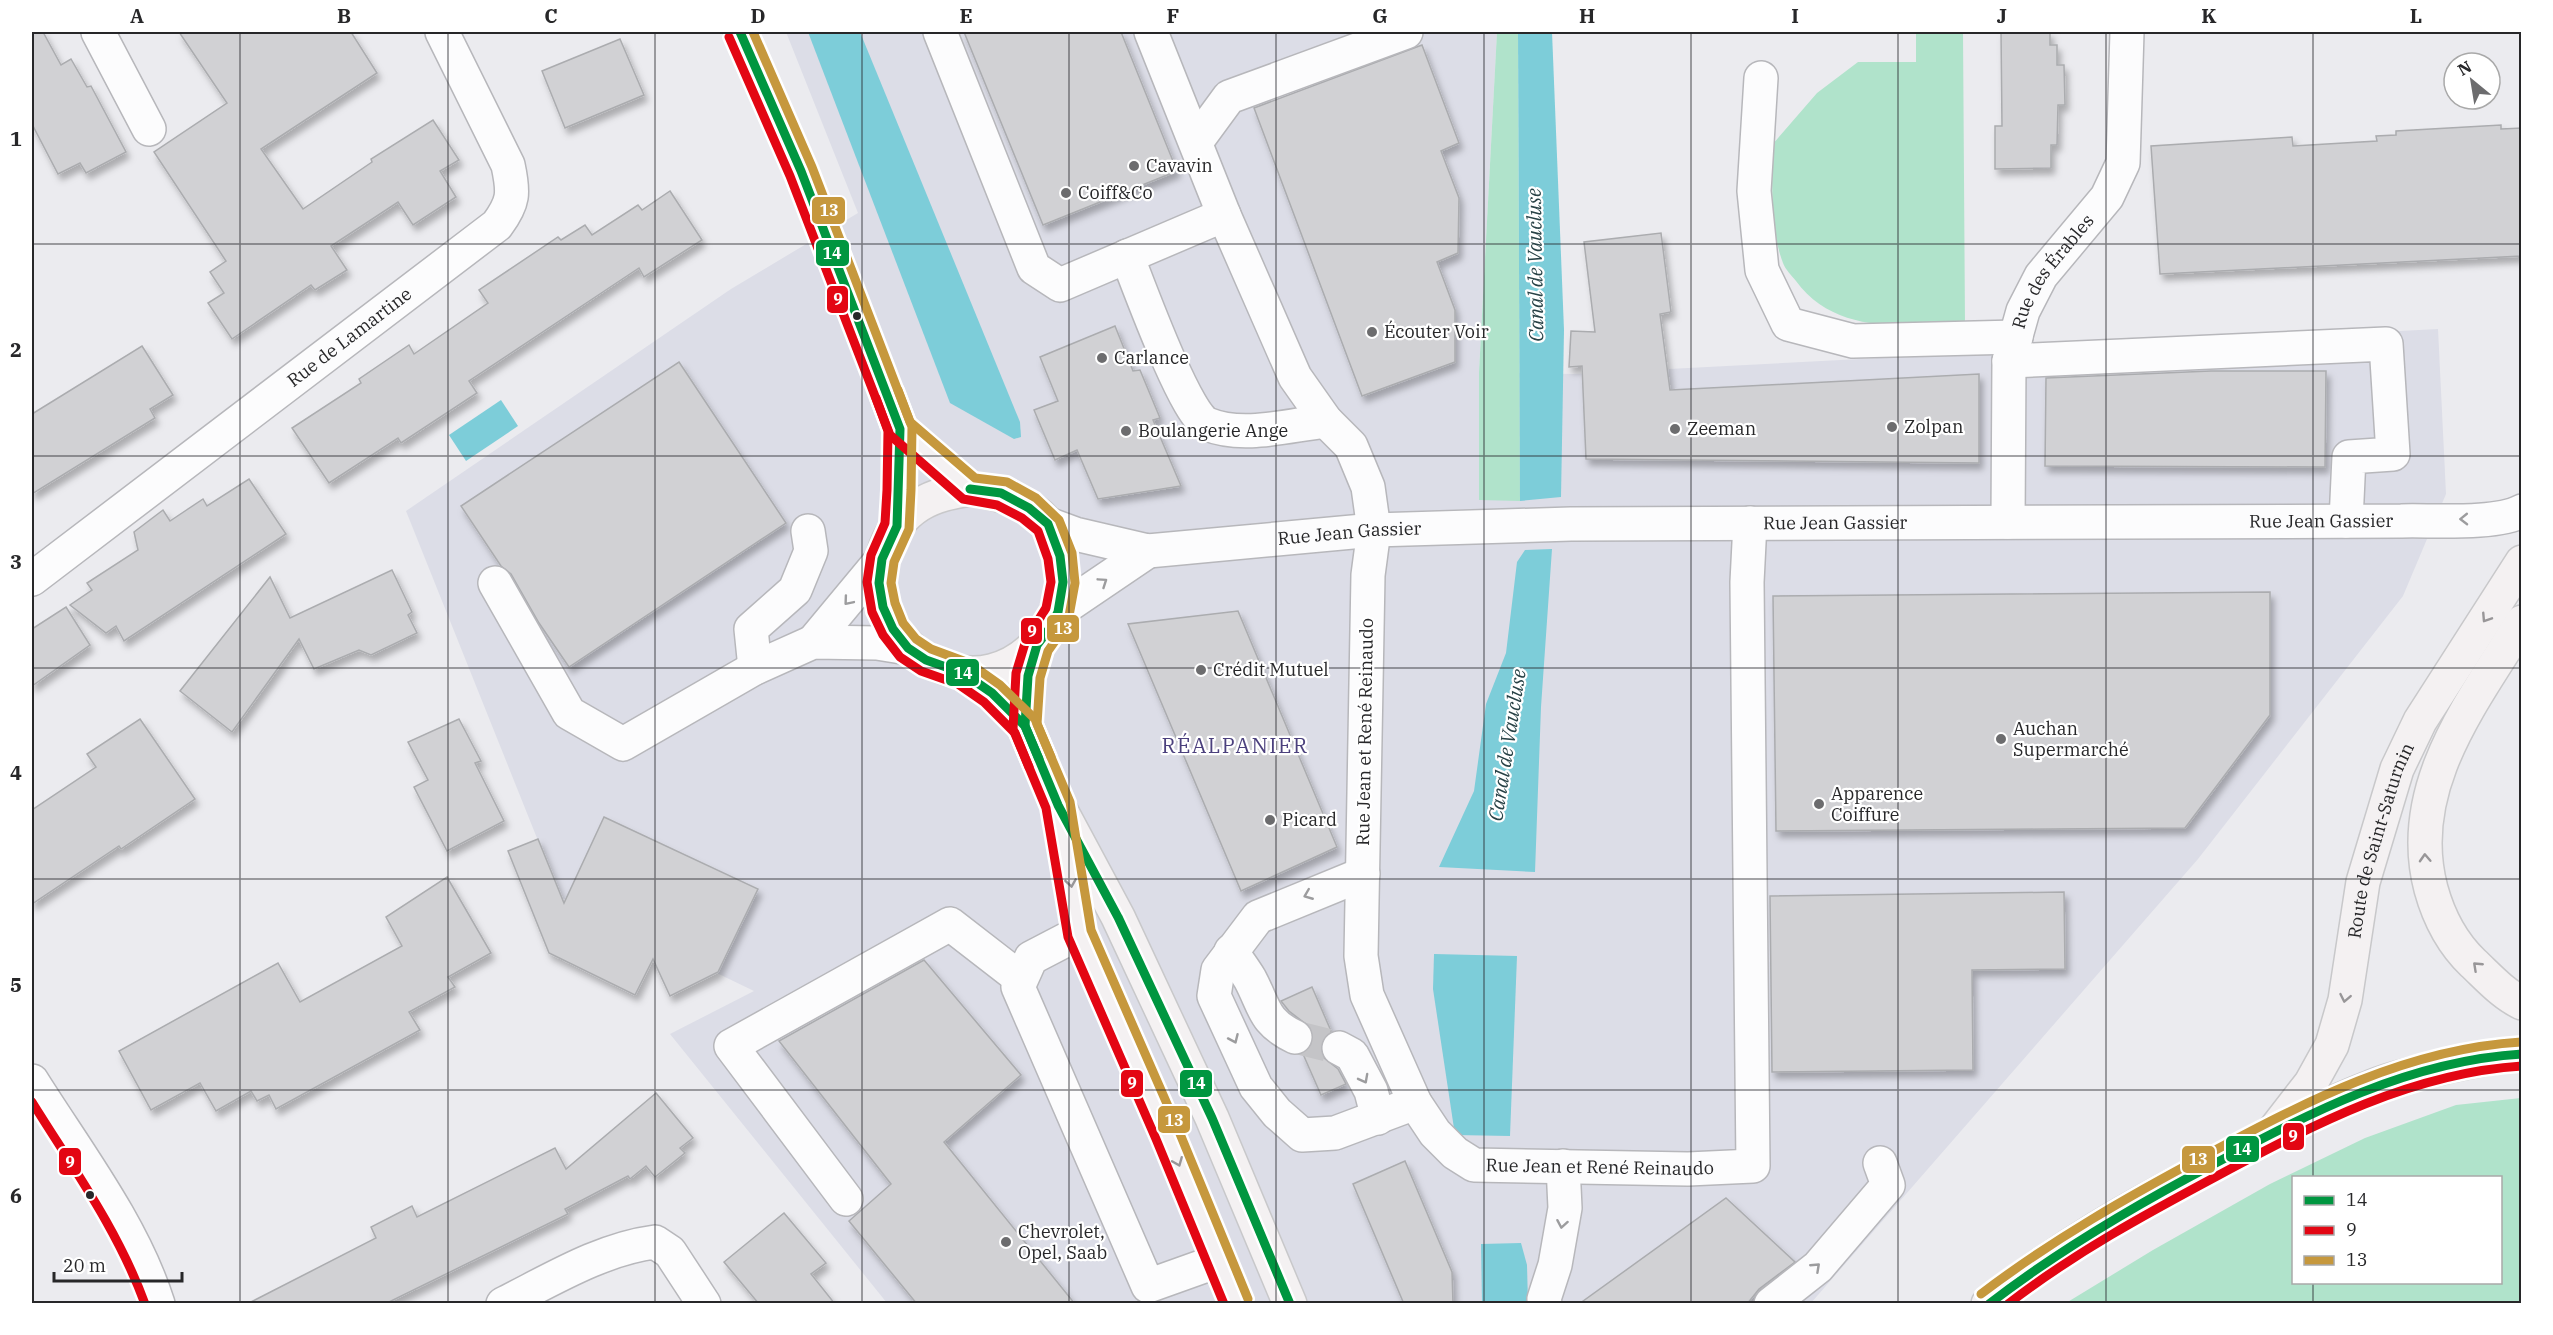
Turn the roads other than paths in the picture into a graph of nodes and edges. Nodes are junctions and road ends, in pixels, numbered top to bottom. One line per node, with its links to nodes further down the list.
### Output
1 (98, 32): 9 (street)
2 (442, 32): 28 (street, Rue de Lamartine)
3 (740, 32): 15 (main road)
4 (940, 32): 12 (street)
5 (1151, 32): 10 (street, Rue Jean et René Reinaudo)
6 (1406, 32): 10 (street)
7 (2127, 32): 13 (street, Rue des Érables)
8 (1761, 78): 13 (street)
9 (149, 129)
10 (1196, 142): 11 (street, Rue Jean et René Reinaudo)
11 (1224, 215): 12 (street); 14 (street, Rue Jean et René Reinaudo)
12 (1127, 256): 14 (street)
13 (2013, 349): 18 (street); 19 (street, Rue des Érables)
14 (1326, 421): 23 (street, Rue Jean et René Reinaudo)
15 (900, 429): 16 (main road); 22 (main road)
16 (970, 489): 21 (main road); 22 (main road)
17 (2522, 511): 18 (street, Rue Jean Gassier, one-way to 18)
18 (2346, 521): 19 (street, Rue Jean Gassier)
19 (2008, 522): 20 (street, Rue Jean Gassier)
20 (1750, 523): 23 (street, Rue Jean Gassier); 52 (street, Rue Jean et René Reinaudo)
21 (1048, 524): 25 (street, Rue Jean Gassier); 30 (main road)
22 (897, 526): 26 (main road)
23 (1374, 530): 25 (street, Rue Jean Gassier); 39 (street, Rue Jean et René Reinaudo)
24 (808, 531): 35 (street)
25 (1148, 551): 30 (street, Rue Jean Gassier, one-way to 25)
26 (882, 559): 32 (street, one-way to 32); 34 (main road)
27 (2522, 562): 50 (main road, Route de Saint-Saturnin, one-way to 50)
28 (32, 579)
29 (495, 583): 35 (street)
30 (1058, 612): 33 (main road)
31 (2522, 622): 43 (main road, Route de Saint-Saturnin, one-way to 31)
32 (813, 642): 34 (street); 35 (street)
33 (1037, 645): 36 (main road); 37 (main road)
34 (909, 648): 36 (main road)
35 (755, 668)
36 (963, 673): 37 (main road)
37 (1025, 726): 38 (main road)
38 (1058, 805): 40 (main road, one-way to 40); 60 (main road)
39 (1363, 874): 41 (street, one-way to 41); 48 (street, Rue Jean et René Reinaudo)
40 (1079, 933): 42 (street); 54 (main road, one-way to 54)
41 (1231, 951): 44 (street); 49 (street, one-way to 49)
42 (1021, 979): 53 (street); 55 (street)
43 (2522, 1003)
44 (1295, 1037)
45 (1339, 1048): 49 (street, one-way to 49)
46 (2522, 1054): 50 (main road)
47 (32, 1081): 56 (street)
48 (1415, 1102): 49 (street); 52 (street, Rue Jean et René Reinaudo)
49 (1378, 1118)
50 (2273, 1132): 63 (main road)
51 (1880, 1163): 62 (street, one-way to 51)
52 (1563, 1166): 61 (street, one-way to 61)
53 (846, 1199)
54 (1218, 1261): 55 (street); 59 (main road)
55 (1152, 1295)
56 (158, 1304)
57 (503, 1304): 58 (street)
58 (704, 1304)
59 (1237, 1304)
60 (1290, 1304)
61 (1545, 1304)
62 (1771, 1304)
63 (1988, 1304)

